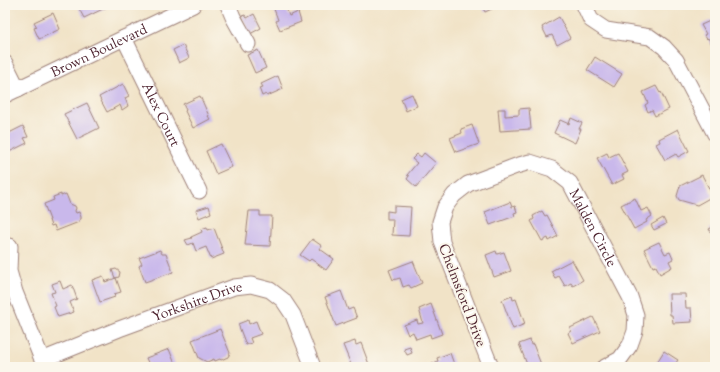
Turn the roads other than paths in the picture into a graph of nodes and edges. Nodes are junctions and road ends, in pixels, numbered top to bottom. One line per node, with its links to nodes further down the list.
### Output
1 (193, 5): 4 (street, Brown Boulevard)
2 (228, 5): 5 (street)
3 (584, 5): 8 (street)
4 (124, 38): 7 (street, Brown Boulevard); 9 (street, Alex Court)
5 (248, 44)
6 (5, 63): 7 (street)
7 (11, 92)
8 (715, 134)
9 (199, 191)
10 (440, 222): 14 (street, Chelmsford Drive); 15 (street, Malden Circle)
11 (10, 246): 12 (street)
12 (43, 363): 13 (street, Yorkshire Drive)
13 (313, 367)
14 (491, 367)
15 (605, 367)

